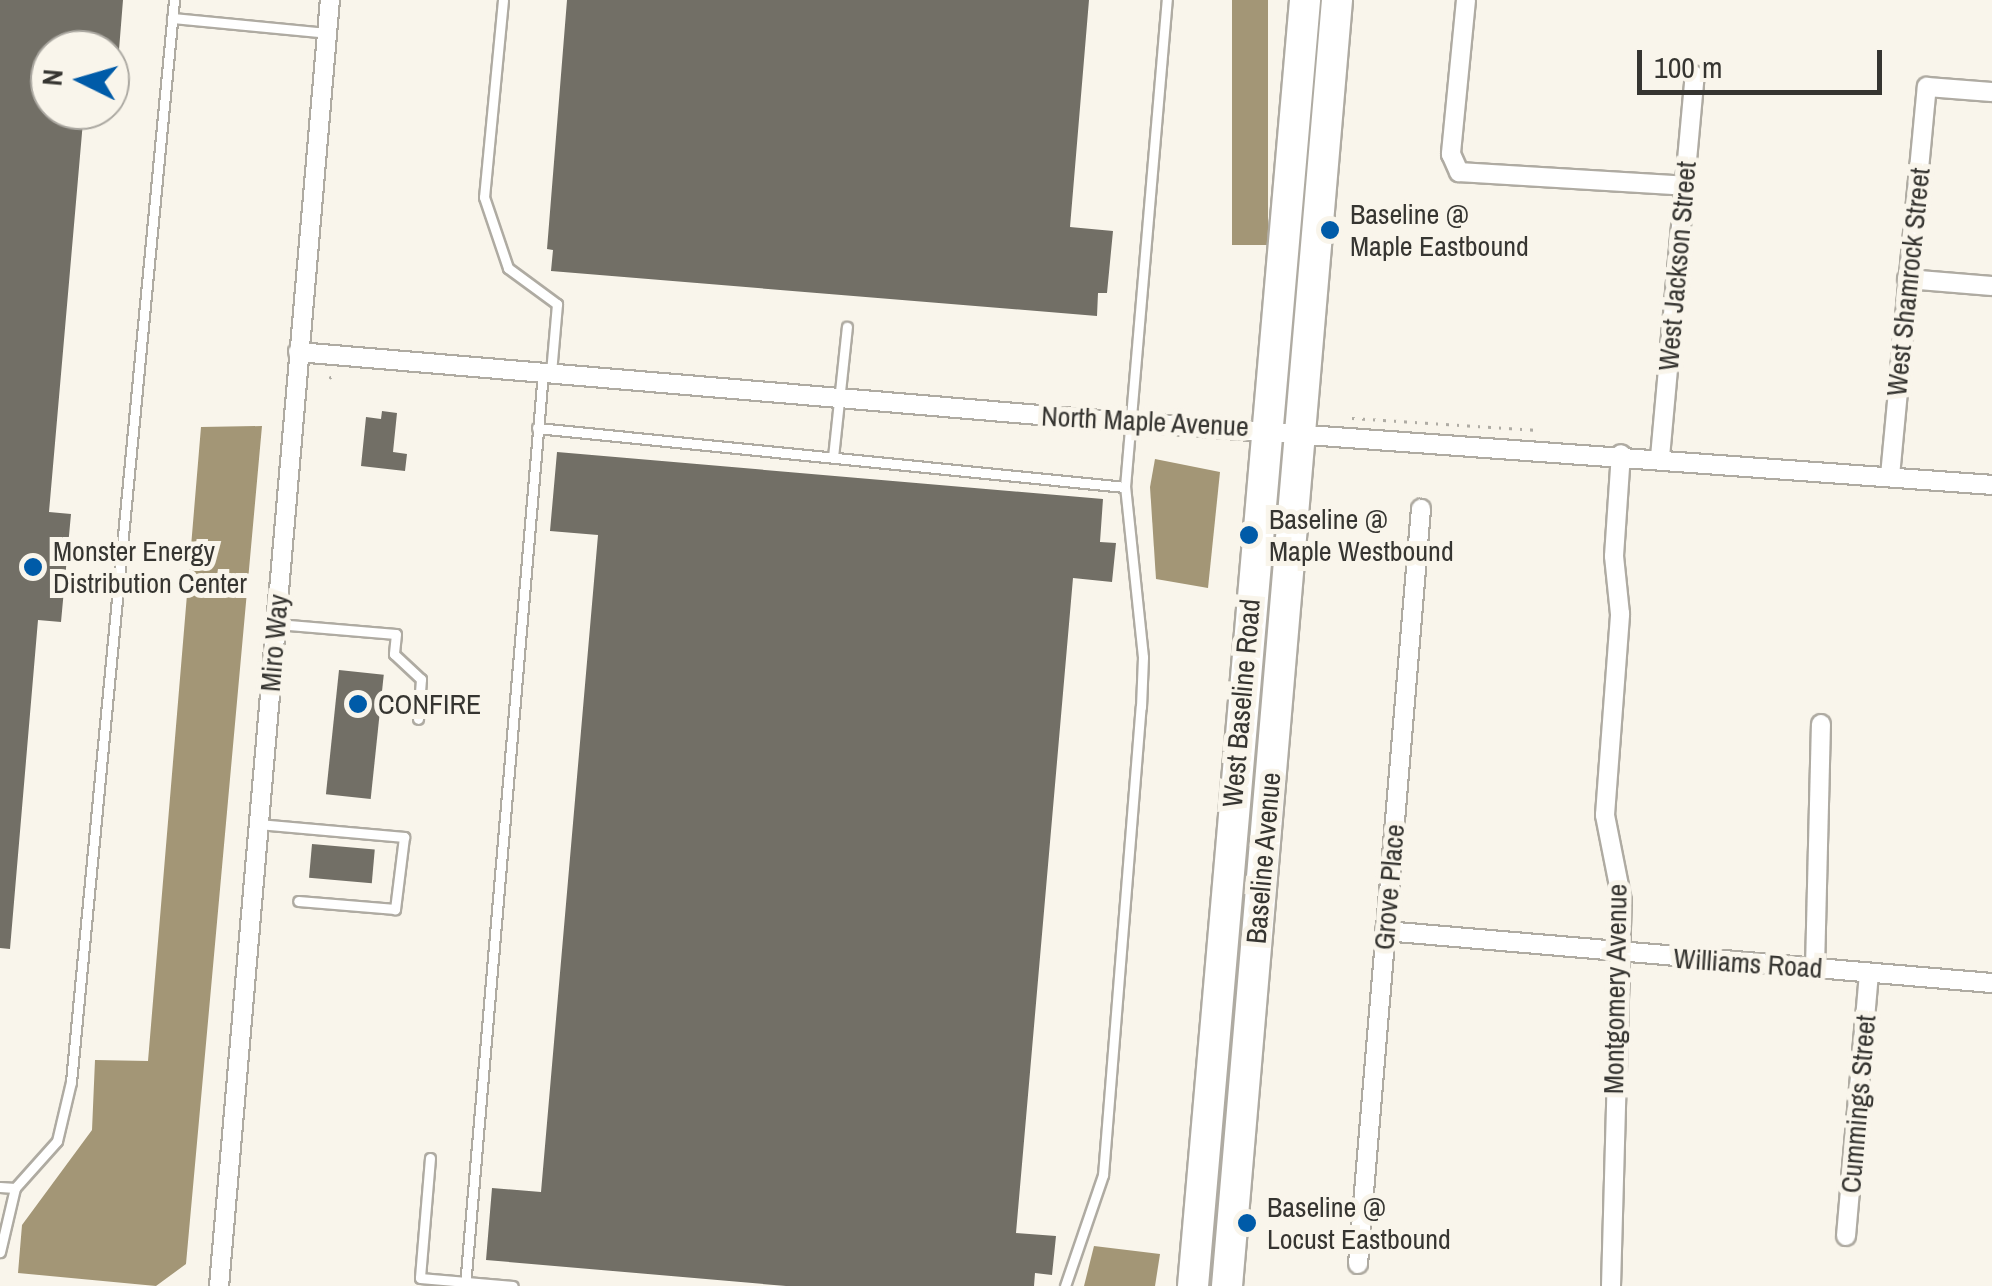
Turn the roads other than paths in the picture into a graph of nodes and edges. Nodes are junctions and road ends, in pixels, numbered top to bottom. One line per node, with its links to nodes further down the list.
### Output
1 (174, 0): 8 (lane)
2 (330, 0): 9 (street, Miro Way)
3 (503, 0): 17 (lane)
4 (1167, 0): 19 (lane)
5 (1305, 0): 21 (main road, West Baseline Road)
6 (1337, 0): 22 (main road)
7 (1466, 0): 12 (street)
8 (172, 18): 9 (lane); 42 (lane)
9 (326, 34): 16 (street, Miro Way)
10 (1694, 76): 12 (street, West Jackson Street)
11 (1992, 92): 13 (street, West Shamrock Street)
12 (1685, 186): 24 (street, West Jackson Street)
13 (1907, 279): 14 (street); 26 (street, West Shamrock Street)
14 (1992, 286)
15 (847, 327): 18 (lane)
16 (298, 352): 17 (street, North Maple Avenue); 30 (street, Miro Way)
17 (547, 373): 18 (street, North Maple Avenue); 20 (lane)
18 (840, 398): 19 (street, North Maple Avenue); 25 (lane)
19 (1132, 418): 21 (street, North Maple Avenue); 28 (lane)
20 (538, 428): 25 (lane); 46 (lane)
21 (1267, 429): 22 (street, North Maple Avenue); 50 (main road, West Baseline Road)
22 (1300, 431): 23 (street, North Maple Avenue); 51 (main road, Baseline Avenue)
23 (1621, 454): 24 (street, North Maple Avenue); 36 (street, Montgomery Avenue)
24 (1660, 456): 26 (street, North Maple Avenue)
25 (834, 457): 28 (lane)
26 (1890, 476): 27 (street, North Maple Avenue)
27 (1992, 485)
28 (1125, 486): 49 (lane)
29 (1421, 509): 35 (street, Grove Place)
30 (275, 624): 31 (lane); 33 (street, Miro Way)
31 (418, 720)
32 (1821, 724): 37 (street)
33 (258, 824): 34 (lane); 47 (street, Miro Way)
34 (298, 901)
35 (1385, 931): 36 (street, Williams Road); 45 (street, Grove Place)
36 (1619, 953): 37 (street, Williams Road); 52 (street, Montgomery Avenue)
37 (1816, 968): 38 (street, Williams Road)
38 (1869, 972): 39 (street, Williams Road); 43 (street, Cummings Street)
39 (1992, 983)
40 (430, 1158): 46 (lane)
41 (0, 1187): 42 (lane)
42 (15, 1188): 44 (lane)
43 (1846, 1236)
44 (0, 1252)
45 (1358, 1264)
46 (466, 1284): 48 (lane)
47 (219, 1286)
48 (513, 1286)
49 (1065, 1286)
50 (1193, 1286)
51 (1227, 1286)
52 (1610, 1286)

